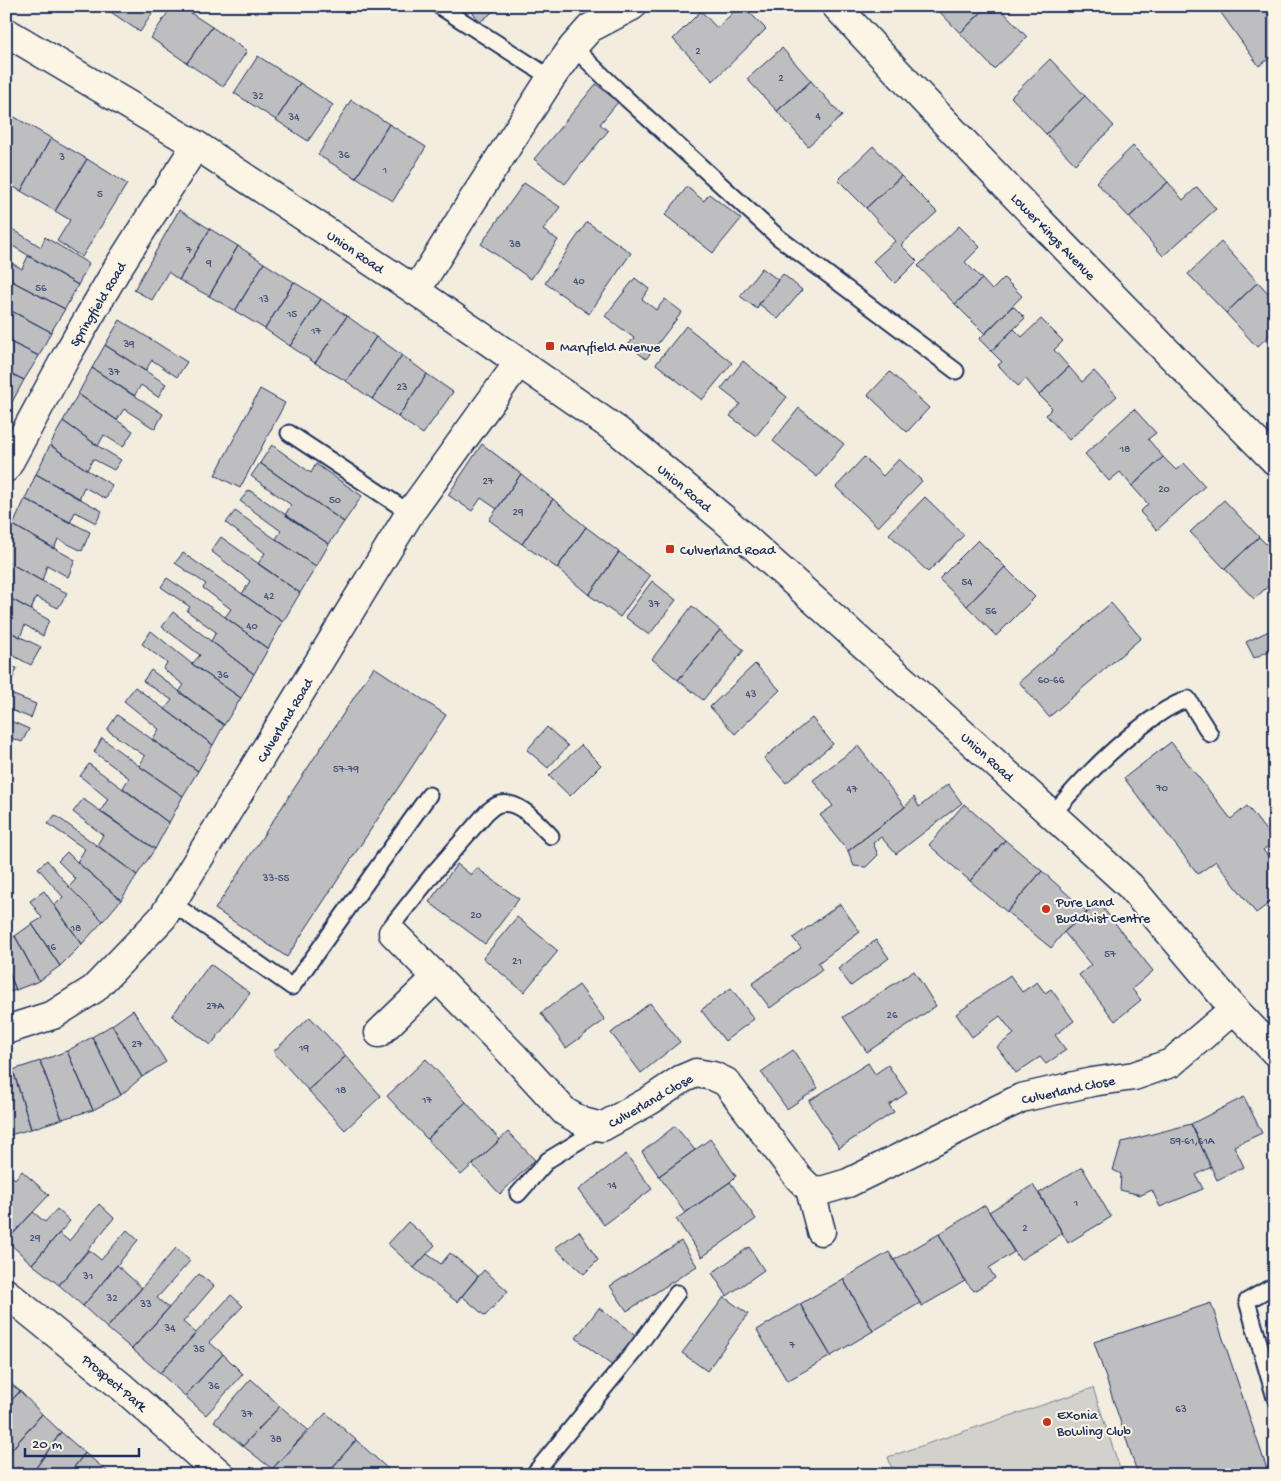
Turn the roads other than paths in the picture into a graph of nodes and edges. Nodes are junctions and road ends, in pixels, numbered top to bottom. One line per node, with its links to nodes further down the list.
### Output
1 (439, 6): 6 (lane)
2 (632, 6): 5 (street)
3 (836, 6): 12 (street, Lower Kings Avenue)
4 (6, 32): 7 (street, Union Road)
5 (573, 46): 6 (street); 10 (lane)
6 (551, 78): 8 (street)
7 (196, 145): 8 (street, Union Road); 13 (street, Springfield Road)
8 (416, 291): 9 (street, Union Road)
9 (519, 362): 14 (street, Culverland Road); 17 (street, Union Road)
10 (956, 371)
11 (289, 433): 14 (lane)
12 (1275, 462)
13 (6, 468)
14 (410, 513): 19 (street, Culverland Road)
15 (1210, 734): 17 (lane)
16 (430, 795): 19 (lane)
17 (1052, 815): 22 (street, Union Road)
18 (551, 836): 20 (lane)
19 (172, 903): 23 (street, Culverland Road)
20 (393, 933): 21 (street, Culverland Close)
21 (437, 977): 24 (street); 26 (street, Culverland Close)
22 (1234, 1009): 25 (street, Union Road); 27 (street, Culverland Close)
23 (6, 1030)
24 (379, 1034)
25 (1275, 1052)
26 (602, 1127): 27 (street, Culverland Close); 28 (lane)
27 (810, 1189): 29 (street, Culverland Close)
28 (518, 1194)
29 (821, 1231)
30 (1275, 1285): 33 (lane)
31 (6, 1293): 34 (street, Prospect Park)
32 (677, 1293): 35 (lane)
33 (1275, 1398)
34 (221, 1475)
35 (533, 1475)

